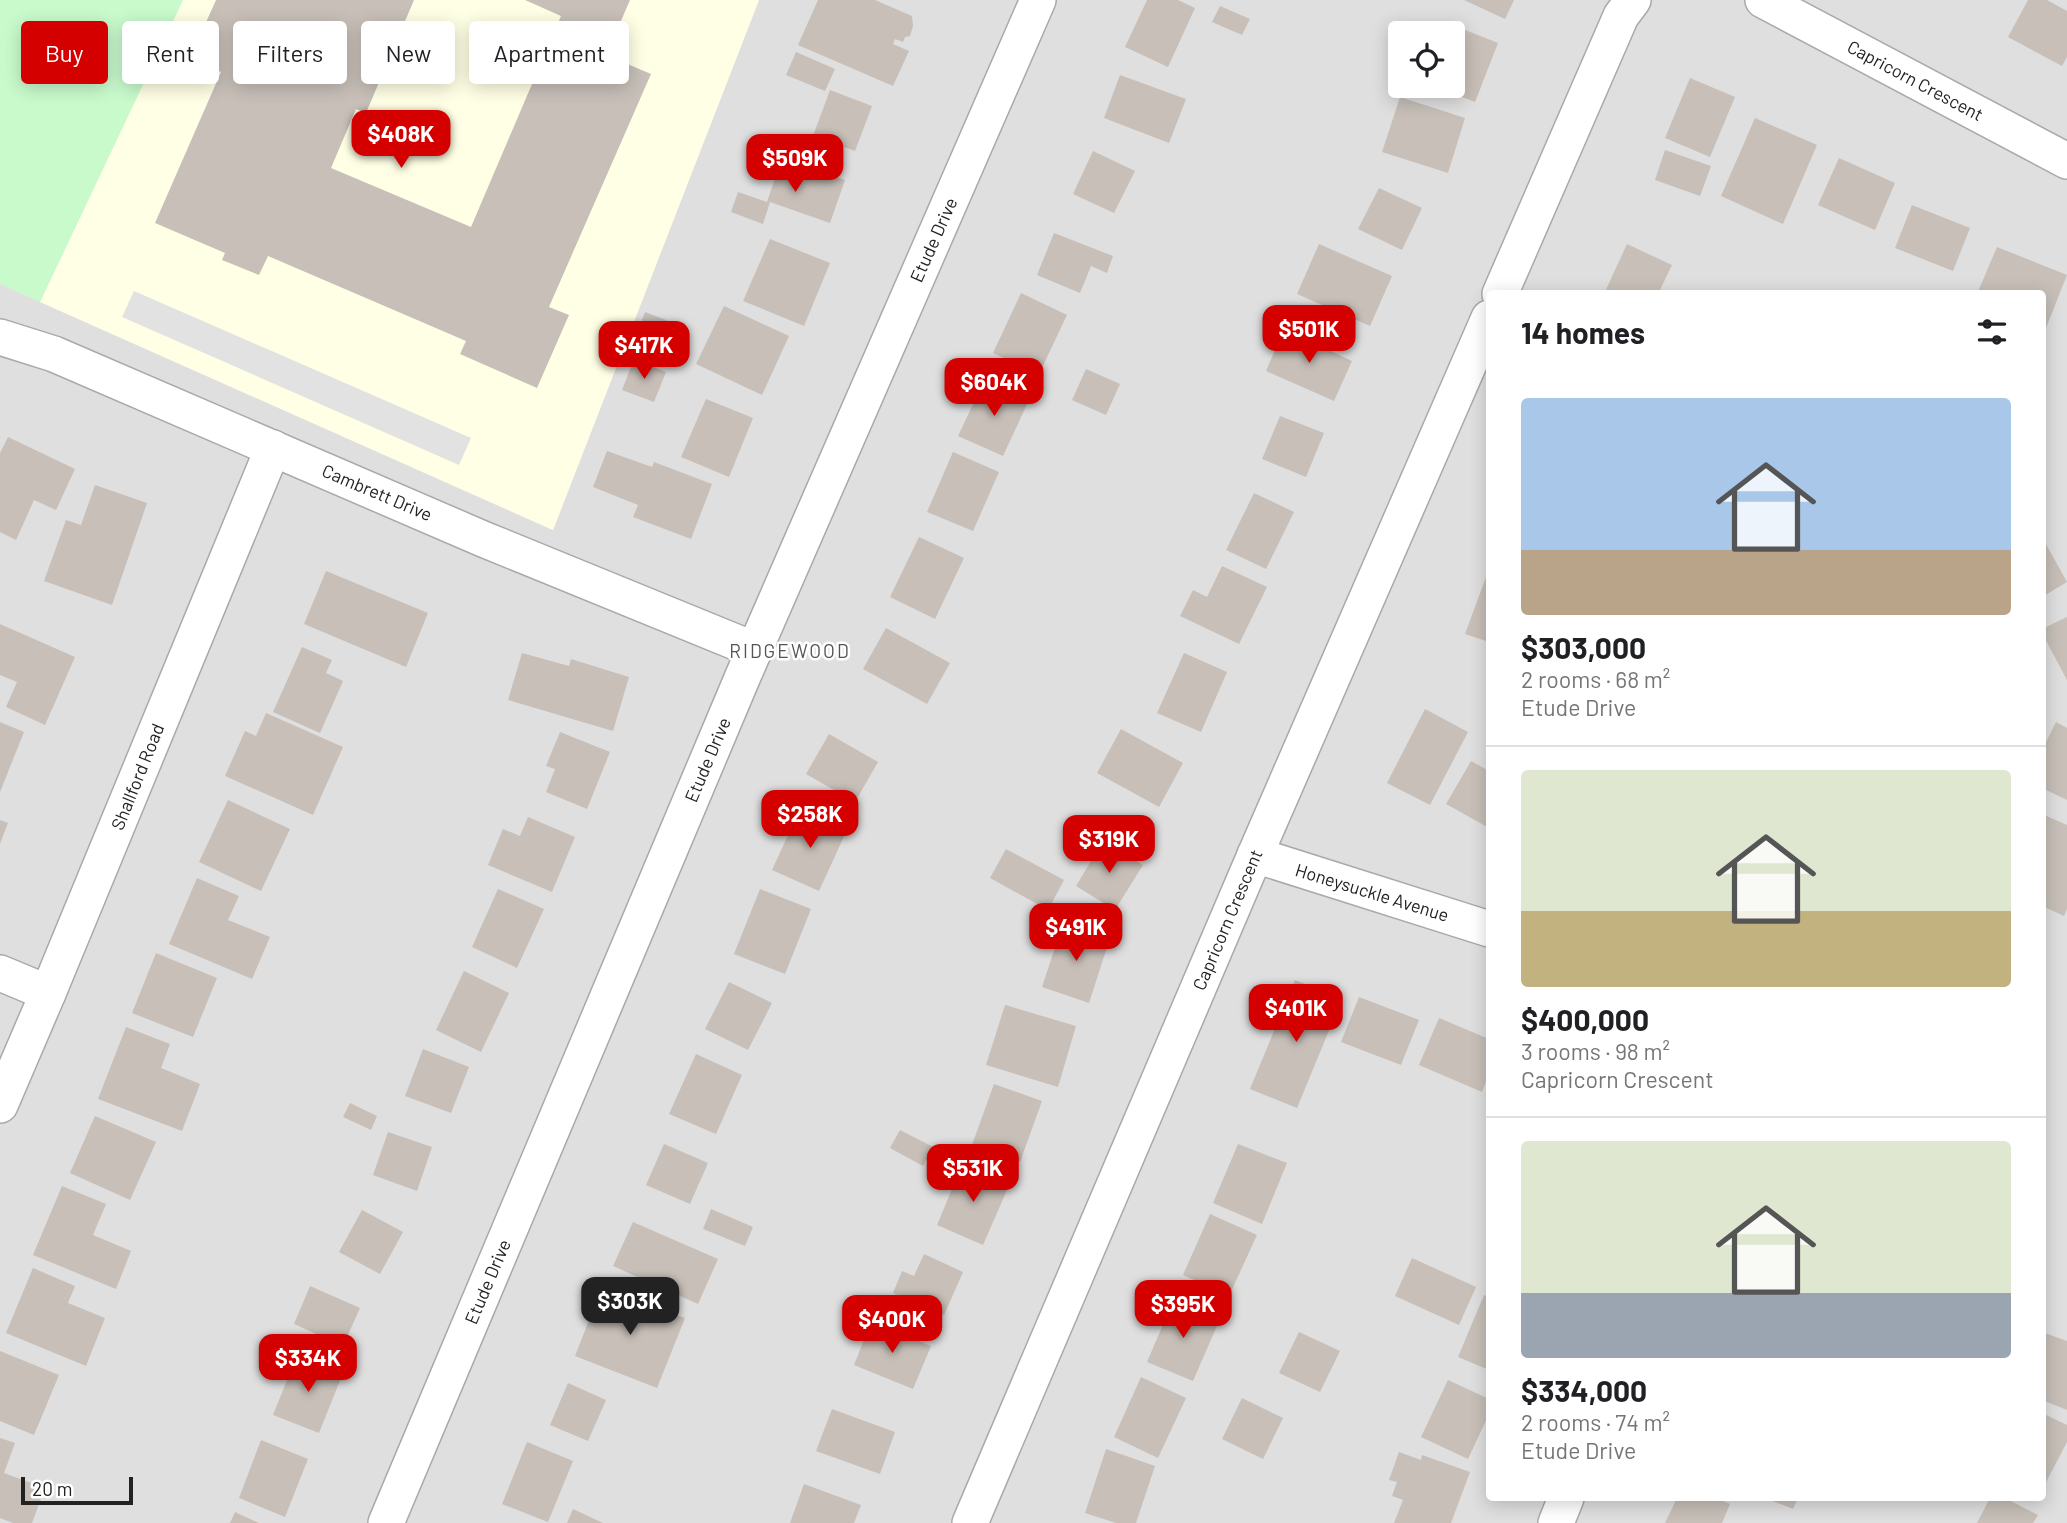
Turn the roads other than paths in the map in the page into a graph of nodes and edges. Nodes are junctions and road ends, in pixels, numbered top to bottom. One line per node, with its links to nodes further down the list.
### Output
1 (1038, 0): 9 (street, Etude Drive)
2 (1633, 0): 5 (street)
3 (1763, 0): 4 (street, Capricorn Crescent)
4 (2067, 162)
5 (1502, 290)
6 (1486, 325): 10 (street, Capricorn Crescent)
7 (0, 337): 8 (street, Cambrett Drive)
8 (273, 448): 9 (street, Cambrett Drive); 13 (street, Shallford Road)
9 (755, 650): 16 (street, Etude Drive)
10 (1255, 855): 11 (street, Honeysuckle Avenue); 17 (street, Capricorn Crescent)
11 (1486, 928)
12 (0, 974): 13 (street)
13 (48, 993): 14 (street, Shallford Road)
14 (0, 1105)
15 (1565, 1501): 18 (street)
16 (386, 1523)
17 (971, 1523)
18 (1556, 1523)

